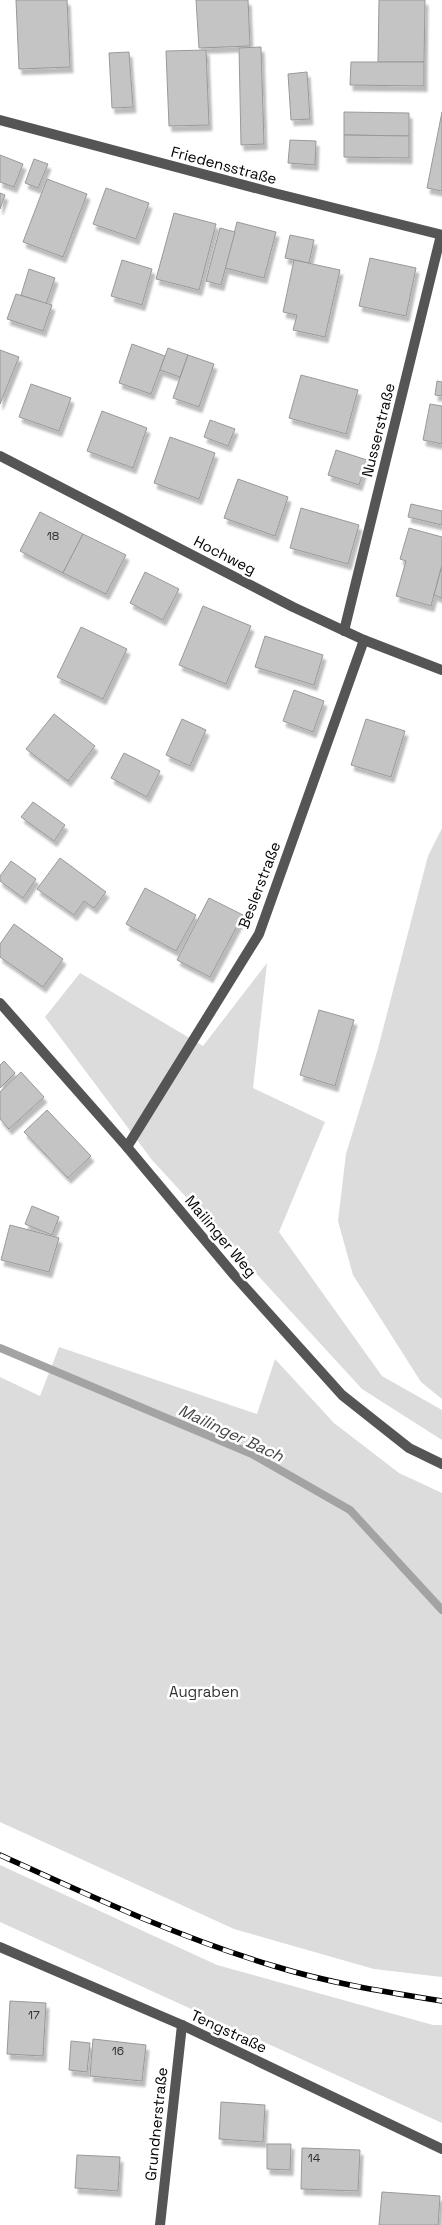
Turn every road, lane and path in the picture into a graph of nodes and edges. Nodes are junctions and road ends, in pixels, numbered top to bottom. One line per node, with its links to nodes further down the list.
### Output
1 (0, 120): 2 (street, Friedensstraße)
2 (441, 235): 4 (street, Nusserstraße)
3 (0, 456): 4 (street, Hochweg)
4 (344, 632): 5 (street, Hochweg)
5 (364, 640): 6 (street, Hochweg); 8 (street, Beslerstraße)
6 (442, 670)
7 (0, 1003): 8 (street, Mailinger Weg)
8 (127, 1147): 9 (street, Mailinger Weg)
9 (442, 1464)
10 (0, 1947): 11 (street, Tengstraße)
11 (182, 2025): 12 (street, Tengstraße); 13 (street, Grundnerstraße)
12 (442, 2150)
13 (160, 2225)

